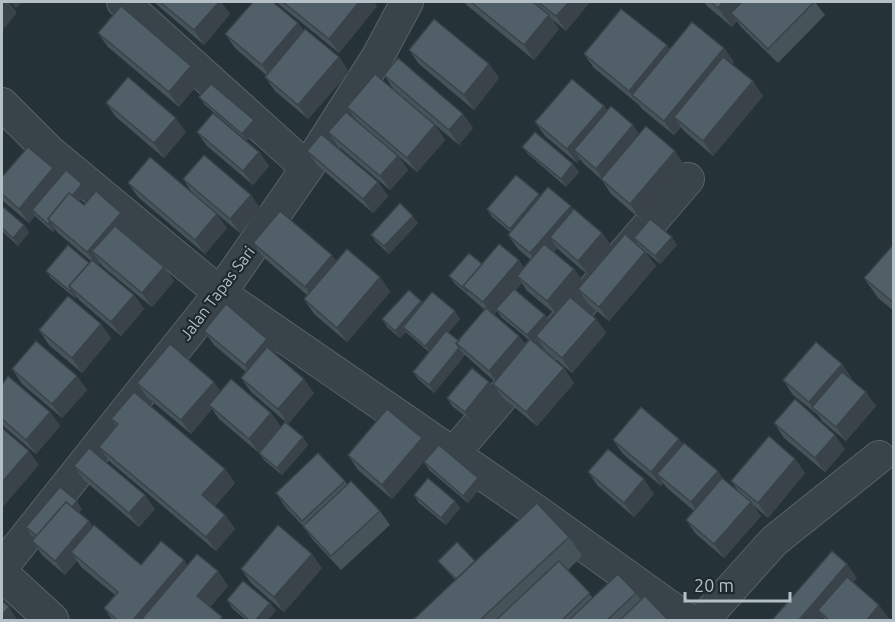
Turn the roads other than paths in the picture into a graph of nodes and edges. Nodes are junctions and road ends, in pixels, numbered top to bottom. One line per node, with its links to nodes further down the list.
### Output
1 (123, 2): 4 (street)
2 (407, 2): 4 (street, Jalan Tapas Sari)
3 (2, 104): 6 (street)
4 (308, 168): 6 (street, Jalan Tapas Sari)
5 (688, 179): 7 (street)
6 (220, 293): 7 (street); 9 (street, Jalan Tapas Sari)
7 (453, 454): 12 (street)
8 (879, 457): 13 (street)
9 (2, 567)
10 (2, 574): 11 (street)
11 (52, 621)
12 (688, 621)
13 (703, 621)

